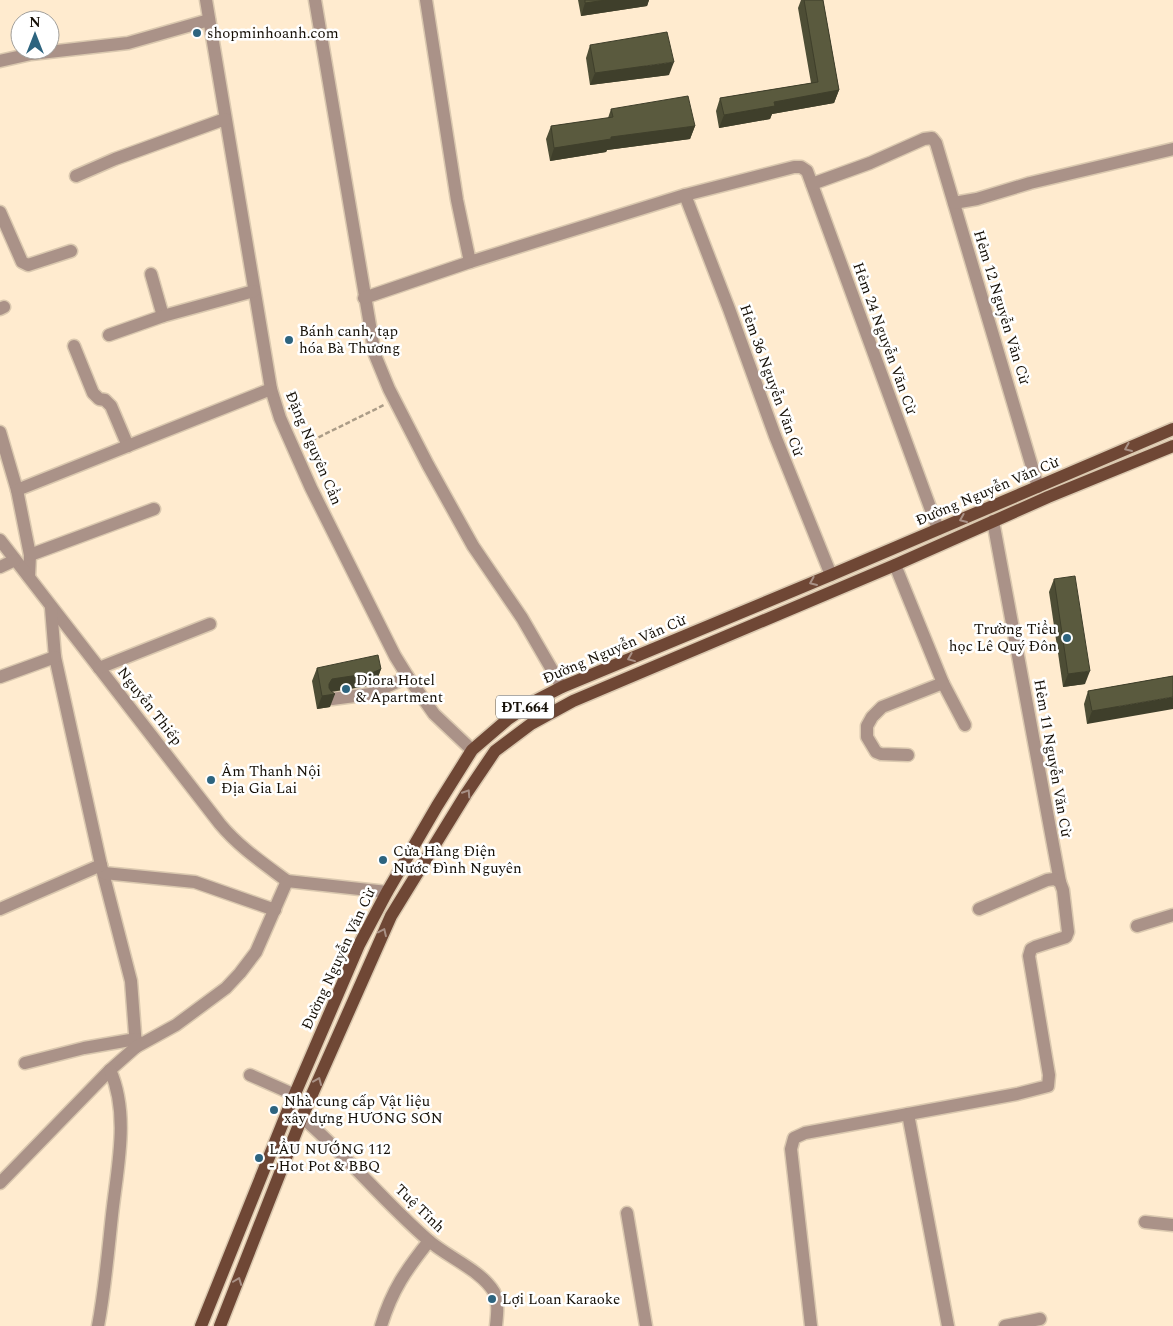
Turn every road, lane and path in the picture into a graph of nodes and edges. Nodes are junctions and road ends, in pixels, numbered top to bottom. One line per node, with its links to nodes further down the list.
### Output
1 (206, 0): 4 (street, Đặng Nguyên Cẩn)
2 (314, 0): 17 (street)
3 (426, 0): 14 (street)
4 (209, 20): 5 (street); 6 (street, Đặng Nguyên Cẩn)
5 (0, 61)
6 (225, 118): 8 (street); 16 (street, Đặng Nguyên Cẩn)
7 (1173, 149): 11 (street)
8 (76, 176)
9 (812, 184): 10 (street, Hẻm 24 Nguyễn Văn Cừ); 11 (street, Hẻm 12 Nguyễn Văn Cừ); 33 (street, Hẻm 24 Nguyễn Văn Cừ)
10 (684, 195): 14 (street); 39 (street, Hẻm 36 Nguyễn Văn Cừ)
11 (954, 203): 28 (street, Hẻm 12 Nguyễn Văn Cừ)
12 (0, 212): 13 (street)
13 (71, 251)
14 (470, 262): 17 (street)
15 (151, 274): 18 (street)
16 (254, 291): 18 (street); 21 (street, Đặng Nguyên Cẩn)
17 (364, 298): 22 (street)
18 (163, 316): 19 (street)
19 (109, 335)
20 (74, 346): 26 (street)
21 (271, 389): 25 (street, Đặng Nguyên Cẩn); 26 (street)
22 (394, 400): 25 (path); 50 (street)
23 (1173, 429): 28 (main road, Đường Nguyễn Văn Cừ / ĐT.664, one-way to 28)
24 (0, 432): 29 (street)
25 (290, 442): 48 (street, Đặng Nguyên Cẩn)
26 (128, 446): 29 (street)
27 (1173, 446): 32 (main road, Đường Nguyễn Văn Cừ / ĐT.664)
28 (1038, 487): 30 (main road, Đường Nguyễn Văn Cừ / ĐT.664)
29 (17, 490): 35 (street)
30 (988, 508): 32 (main road); 33 (main road, Đường Nguyễn Văn Cừ / ĐT.664, one-way to 33)
31 (154, 509): 35 (street)
32 (993, 521): 37 (main road, Đường Nguyễn Văn Cừ / ĐT.664); 57 (street, Hẻm 11 Nguyễn Văn Cừ)
33 (938, 529): 39 (main road, Đường Nguyễn Văn Cừ / ĐT.664)
34 (0, 540): 36 (street, Nguyễn Thiếp)
35 (30, 555): 40 (street)
36 (16, 560): 38 (street); 40 (street, Nguyễn Thiếp)
37 (895, 565): 45 (main road, Đường Nguyễn Văn Cừ / ĐT.664); 49 (street)
38 (0, 567)
39 (831, 575): 43 (main road, Đường Nguyễn Văn Cừ / ĐT.664, one-way to 43)
40 (29, 577): 41 (street, Nguyễn Thiếp)
41 (51, 608): 44 (street); 46 (street, Nguyễn Thiếp)
42 (210, 624): 46 (street)
43 (654, 649): 45 (main road); 50 (main road, Đường Nguyễn Văn Cừ / ĐT.664, one-way to 50)
44 (55, 657): 47 (street); 55 (street)
45 (661, 664): 71 (main road, Đường Nguyễn Văn Cừ / ĐT.664, one-way to 45)
46 (99, 668): 56 (street, Nguyễn Thiếp)
47 (0, 677)
48 (408, 677): 51 (street); 53 (street, Đặng Nguyên Cẩn)
49 (943, 683): 52 (street); 54 (street)
50 (562, 687): 53 (main road, Đường Nguyễn Văn Cừ / ĐT.664)
51 (332, 699)
52 (965, 725)
53 (472, 750): 58 (main road, Đường Nguyễn Văn Cừ / ĐT.664)
54 (908, 755)
55 (103, 869): 59 (street); 61 (street); 64 (street)
56 (286, 881): 58 (street); 61 (street)
57 (1060, 882): 60 (street); 70 (street, Hẻm 11 Nguyễn Văn Cừ)
58 (387, 892): 68 (main road, Đường Nguyễn Văn Cừ / ĐT.664)
59 (0, 908)
60 (979, 909)
61 (275, 910): 64 (street)
62 (1173, 916): 63 (street)
63 (1137, 926)
64 (136, 1043): 65 (street); 66 (street)
65 (26, 1063)
66 (110, 1070): 72 (street); 78 (street)
67 (250, 1075): 68 (street)
68 (295, 1095): 69 (main road, Đường Nguyễn Văn Cừ / ĐT.664)
69 (288, 1110): 71 (main road); 79 (main road, Đường Nguyễn Văn Cừ / ĐT.664)
70 (908, 1114): 84 (street); 85 (street)
71 (302, 1117): 76 (street, Tuệ Tĩnh); 80 (main road, Đường Nguyễn Văn Cừ / ĐT.664, one-way to 71)
72 (0, 1183)
73 (627, 1213): 83 (street)
74 (1144, 1222): 75 (street)
75 (1173, 1225)
76 (429, 1241): 81 (street); 82 (street, Tuệ Tĩnh)
77 (1040, 1319): 86 (street)
78 (98, 1326)
79 (201, 1326)
80 (220, 1326)
81 (381, 1326)
82 (496, 1326)
83 (646, 1326)
84 (811, 1326)
85 (948, 1326)
86 (1005, 1326)

